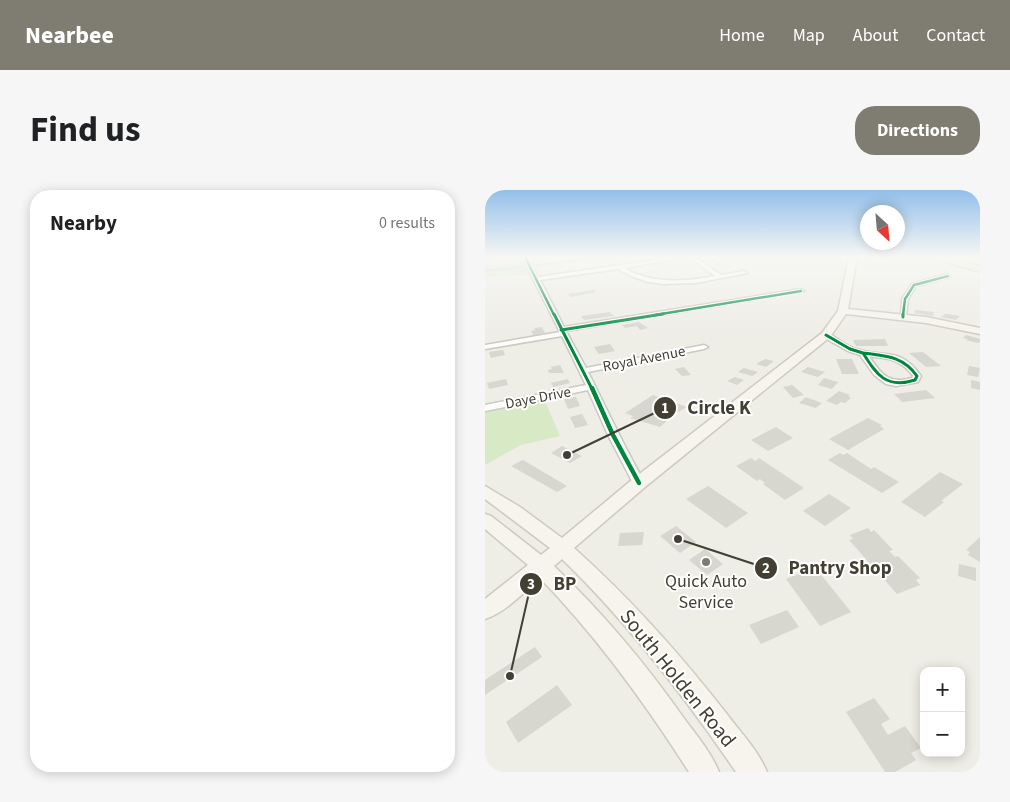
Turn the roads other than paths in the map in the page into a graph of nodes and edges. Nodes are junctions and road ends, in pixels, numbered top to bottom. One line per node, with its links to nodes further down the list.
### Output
1 (539, 284): 8 (street)
2 (848, 284): 5 (main road)
3 (917, 284): 6 (street)
4 (801, 291): 8 (street)
5 (843, 311): 6 (main road); 9 (main road)
6 (903, 317): 7 (main road)
7 (980, 331)
8 (562, 332): 10 (street); 13 (street)
9 (826, 335): 12 (street); 16 (main road)
10 (485, 347)
11 (704, 347): 13 (street, Royal Avenue)
12 (862, 352): 12 (street)
13 (583, 371): 14 (street)
14 (591, 387): 15 (street, Daye Drive); 16 (street)
15 (485, 408)
16 (639, 483): 19 (main road)
17 (485, 490): 19 (main road, South Holden Road)
18 (485, 520): 20 (main road, South Holden Road)
19 (562, 548): 20 (main road); 23 (main road, South Holden Road)
20 (541, 565): 21 (main road); 22 (main road, South Holden Road)
21 (485, 610)
22 (705, 772)
23 (753, 772)

